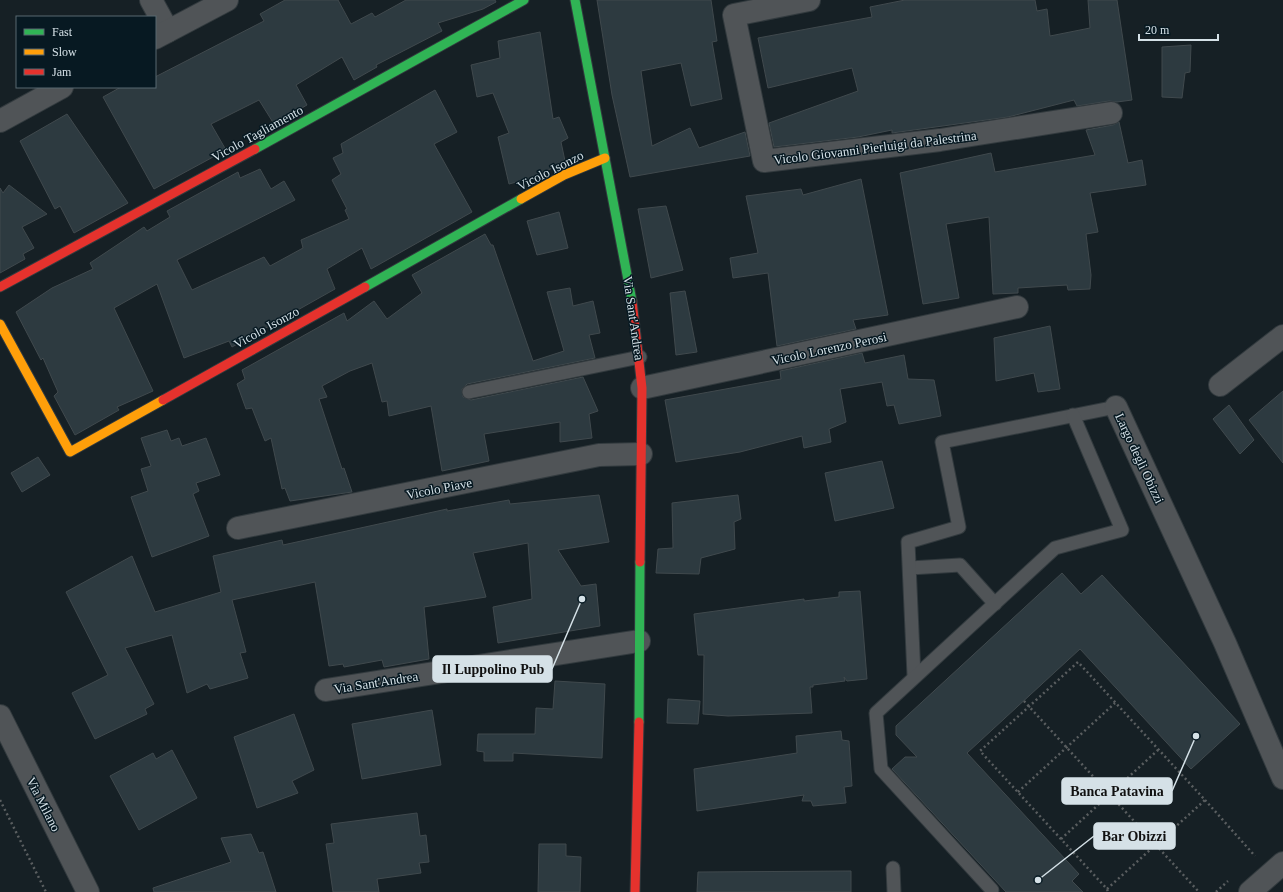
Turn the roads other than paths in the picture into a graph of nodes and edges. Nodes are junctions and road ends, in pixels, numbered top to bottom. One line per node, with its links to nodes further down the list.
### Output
1 (151, 0): 7 (street)
2 (227, 0): 9 (street)
3 (524, 0): 14 (street, Vicolo Tagliamento)
4 (575, 0): 13 (street, Via Sant'Andrea)
5 (809, 0): 6 (street, Vicolo Giovanni Pierluigi da Palestrina)
6 (733, 7): 11 (street, Vicolo Giovanni Pierluigi da Palestrina)
7 (156, 16)
8 (156, 17): 9 (street)
9 (161, 34)
10 (60, 88): 12 (street)
11 (1111, 113)
12 (0, 121)
13 (605, 158): 16 (street, Vicolo Isonzo); 18 (street, Via Sant'Andrea)
14 (0, 287)
15 (1017, 308): 20 (street, Vicolo Lorenzo Perosi)
16 (0, 324)
17 (1283, 336): 19 (street)
18 (640, 357): 20 (street, Via Sant'Andrea); 21 (lane)
19 (1220, 385)
20 (642, 388): 24 (street, Via Sant'Andrea)
21 (469, 392)
22 (1116, 407): 23 (lane, Largo degli Obizzi); 32 (street, Largo degli Obizzi)
23 (1072, 415): 26 (lane, Largo degli Obizzi); 27 (lane)
24 (641, 454): 25 (street, Vicolo Piave); 28 (street, Via Sant'Andrea)
25 (238, 528)
26 (910, 568): 27 (lane); 29 (lane)
27 (995, 604): 29 (lane)
28 (639, 641): 30 (street, Via Sant'Andrea); 37 (street, Via Sant'Andrea)
29 (914, 676): 35 (lane)
30 (326, 690)
31 (0, 716): 36 (street, Via Milano)
32 (1283, 778)
33 (1283, 863): 39 (street)
34 (893, 868): 38 (lane)
35 (992, 890)
36 (88, 892)
37 (635, 892)
38 (894, 892)
39 (1250, 892)

